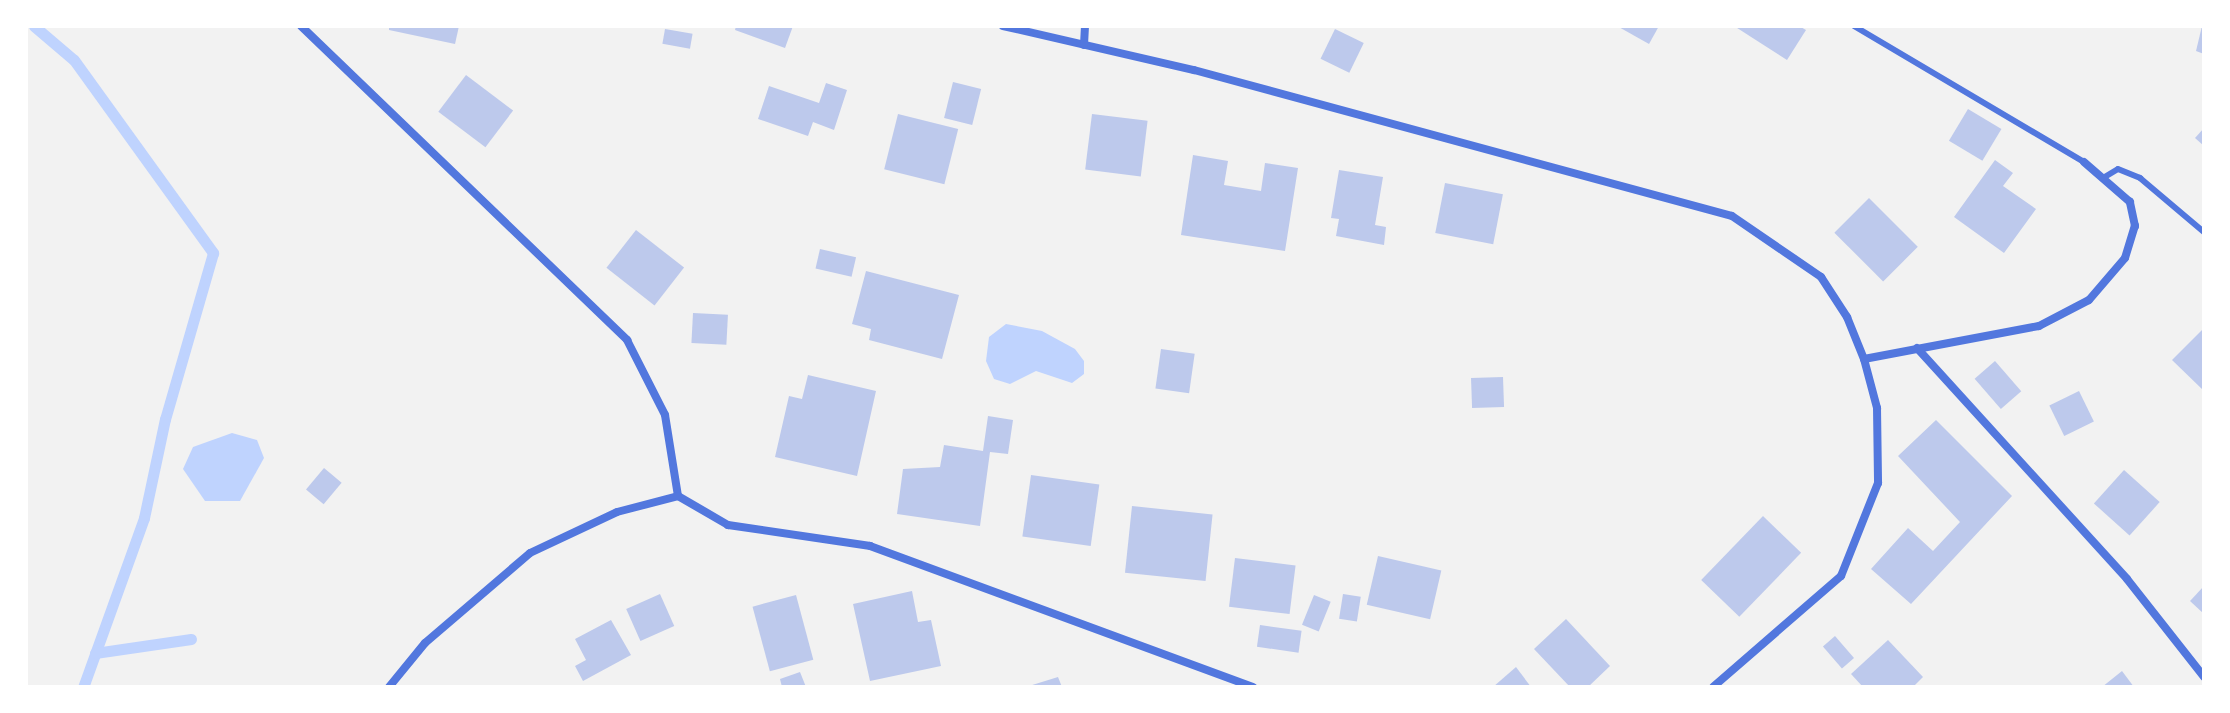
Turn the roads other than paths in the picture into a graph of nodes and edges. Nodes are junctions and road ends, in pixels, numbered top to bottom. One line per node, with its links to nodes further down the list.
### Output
1 (301, 26): 11 (street)
2 (1003, 26): 5 (street)
3 (1085, 26): 5 (street)
4 (1854, 26): 6 (lane)
5 (1084, 45): 10 (street)
6 (2084, 162): 7 (street)
7 (2103, 178): 8 (lane); 9 (street)
8 (2204, 232)
9 (1917, 348): 10 (street); 12 (street)
10 (1864, 359): 15 (street)
11 (678, 496): 13 (street); 14 (street)
12 (2204, 677)
13 (389, 687)
14 (1253, 687)
15 (1713, 687)

